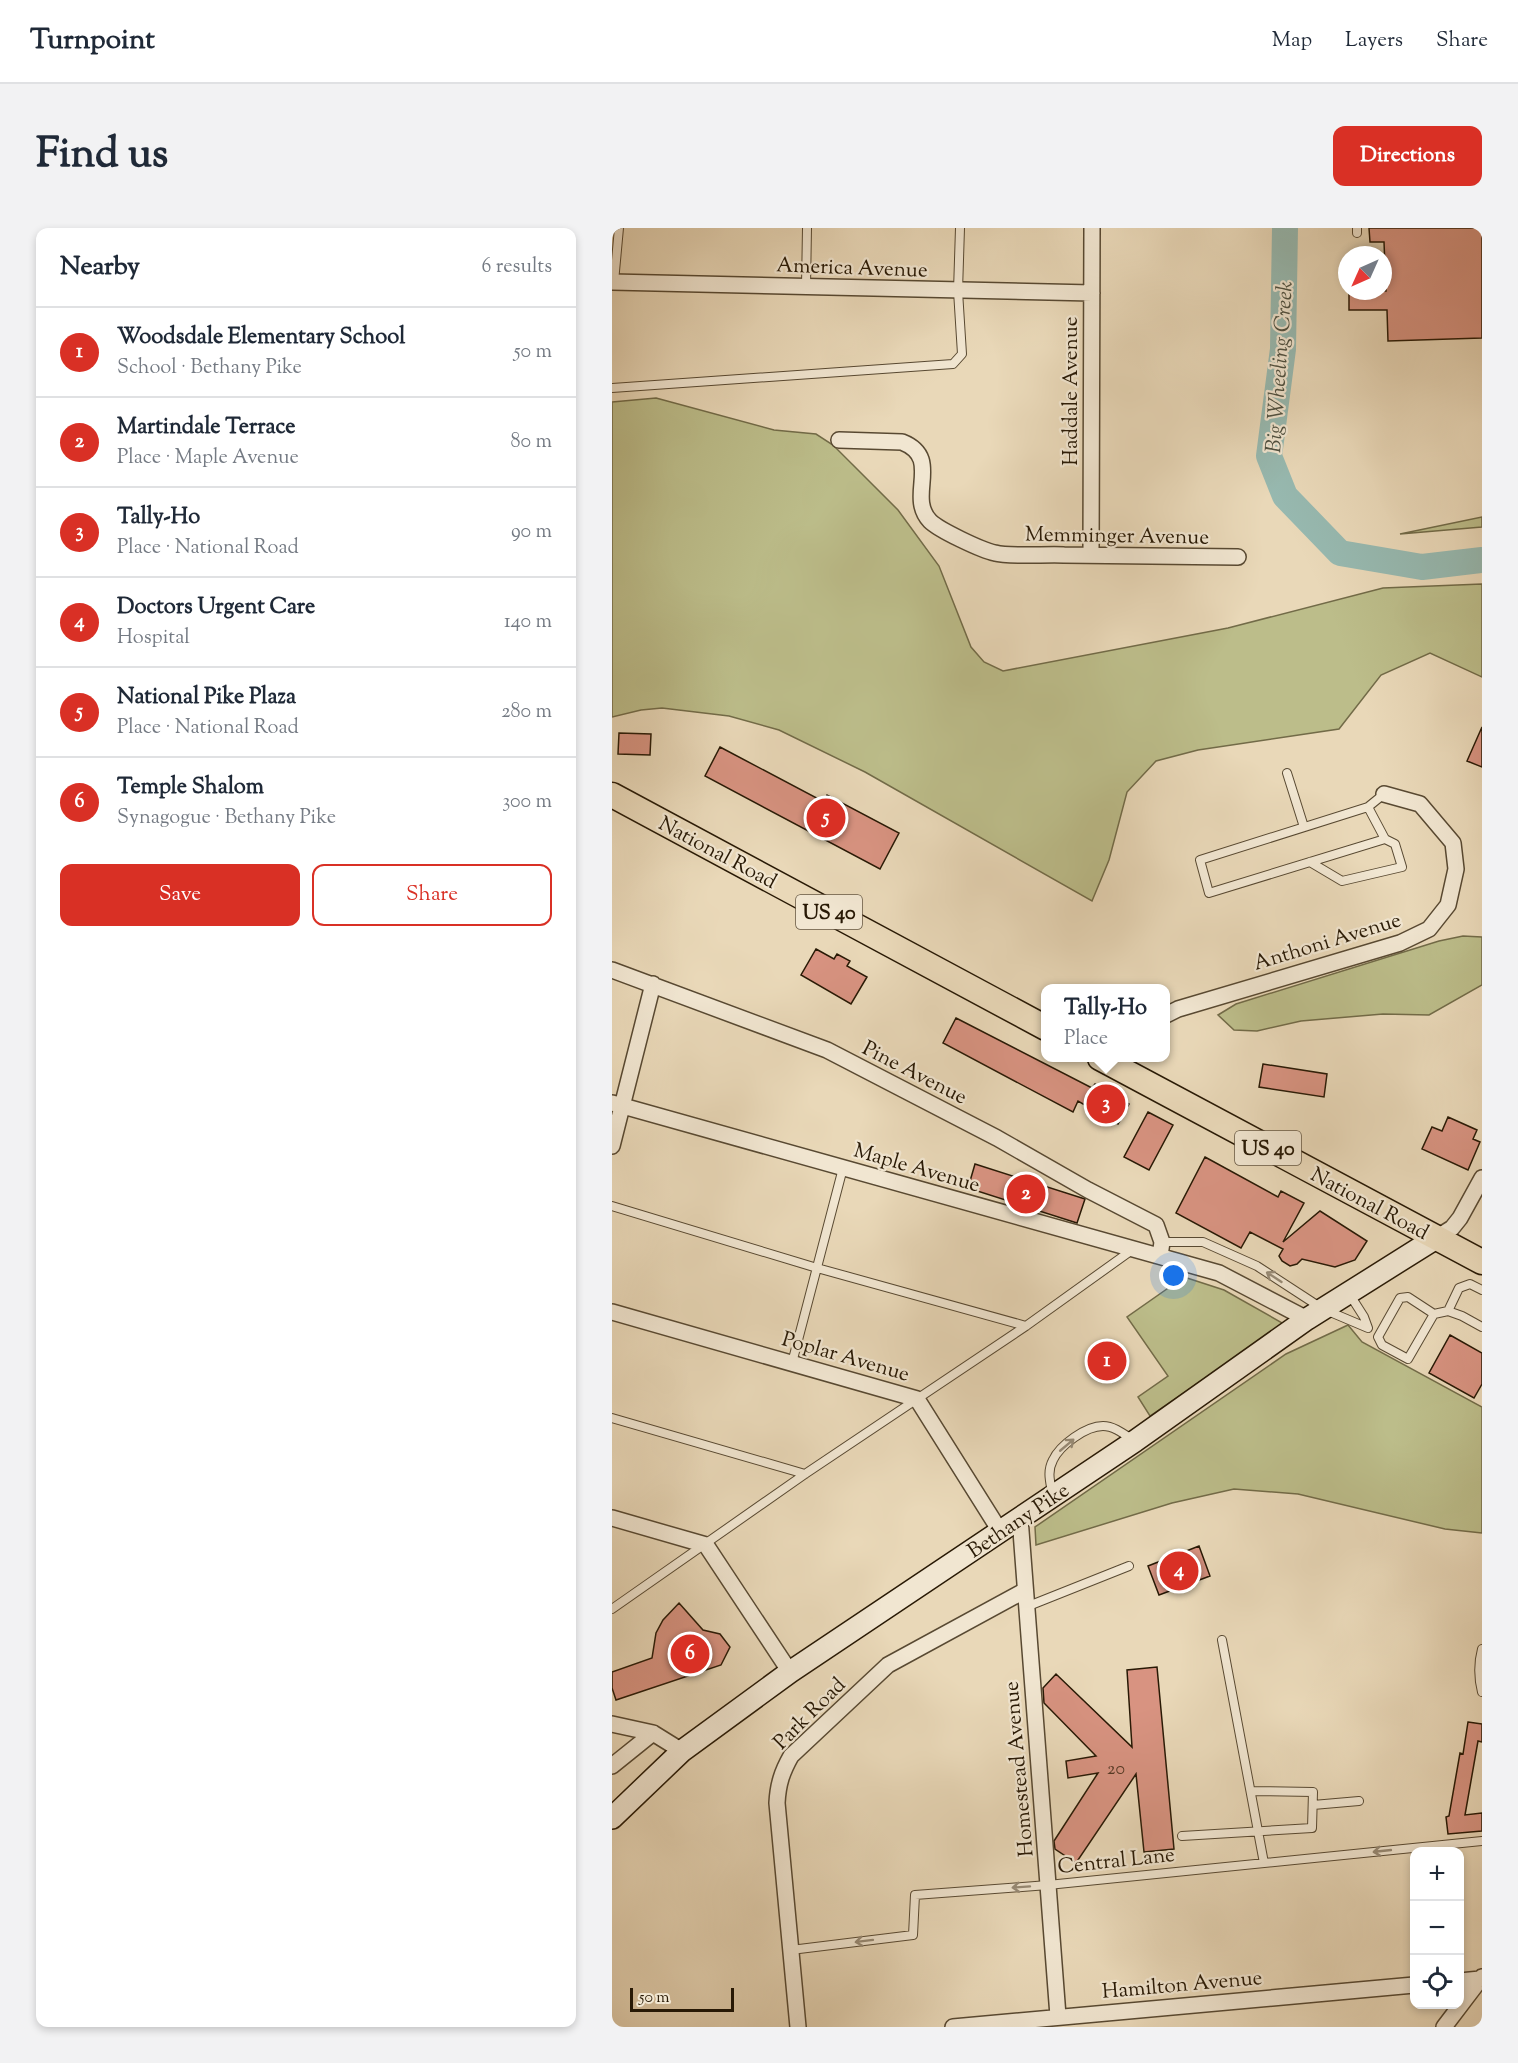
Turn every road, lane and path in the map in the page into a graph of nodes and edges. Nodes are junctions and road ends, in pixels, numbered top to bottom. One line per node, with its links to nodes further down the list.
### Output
1 (619, 228): 5 (lane)
2 (807, 228): 6 (lane)
3 (960, 228): 7 (lane)
4 (1092, 228): 8 (street, Haddale Avenue)
5 (613, 282): 6 (street, America Avenue)
6 (806, 286): 7 (street, America Avenue)
7 (958, 291): 8 (street, America Avenue); 9 (lane)
8 (1092, 293): 11 (street, Haddale Avenue)
9 (612, 388)
10 (839, 440): 11 (street, Memminger Avenue)
11 (1091, 555): 12 (street, Memminger Avenue)
12 (1238, 557)
13 (1287, 773): 17 (lane)
14 (1384, 794): 16 (lane); 22 (street, Anthoni Avenue)
15 (612, 795): 23 (main road, National Road / US 40)
16 (1368, 807): 17 (lane); 18 (lane)
17 (1304, 827): 19 (lane)
18 (1385, 839): 19 (lane); 19 (lane)
19 (1310, 862)
20 (612, 970): 21 (street, Pine Avenue)
21 (653, 984): 25 (street); 32 (street, Pine Avenue)
22 (1170, 1013)
23 (1041, 1025)
24 (1117, 1062): 30 (main road, National Road / US 40)
25 (618, 1104): 26 (street); 27 (street, Maple Avenue)
26 (612, 1146)
27 (843, 1168): 31 (street, Maple Avenue); 34 (lane)
28 (1482, 1178): 30 (street)
29 (612, 1206): 34 (lane)
30 (1436, 1238): 33 (main road, National Road / US 40); 36 (main road, Bethany Pike)
31 (1133, 1249): 32 (street, Maple Avenue); 42 (lane)
32 (1161, 1249): 39 (street, Maple Avenue); 39 (lane, one-way to 32)
33 (1482, 1262)
34 (817, 1268): 42 (lane); 45 (lane)
35 (1482, 1290): 37 (lane)
36 (1348, 1293): 39 (main road, Bethany Pike); 43 (lane)
37 (1448, 1311): 40 (lane); 41 (lane)
38 (612, 1312): 45 (street, Poplar Avenue)
39 (1315, 1314): 43 (lane); 48 (main road, Bethany Pike)
40 (1434, 1314): 44 (lane); 44 (lane)
41 (1480, 1324)
42 (1026, 1326): 46 (lane)
43 (1368, 1328): 44 (lane)
44 (1378, 1337)
45 (792, 1363): 46 (street, Poplar Avenue)
46 (917, 1399): 49 (lane); 53 (street, Poplar Avenue)
47 (612, 1418): 49 (lane)
48 (1135, 1441): 50 (main road, Bethany Pike); 50 (lane, one-way to 48)
49 (805, 1474): 54 (lane)
50 (1053, 1497): 52 (main road, Bethany Pike)
51 (612, 1518): 54 (street)
52 (1020, 1518): 53 (main road, Bethany Pike); 56 (street, Homestead Avenue)
53 (1000, 1531): 60 (main road, Bethany Pike)
54 (706, 1545): 57 (lane); 60 (street)
55 (1129, 1566): 56 (lane)
56 (1025, 1599): 74 (street, Homestead Avenue); 75 (street, Park Road)
57 (612, 1609)
58 (1222, 1640): 66 (lane)
59 (1482, 1649): 61 (lane)
60 (790, 1672): 64 (main road, Bethany Pike)
61 (1482, 1692)
62 (612, 1724): 63 (street)
63 (653, 1733): 64 (street); 65 (street)
64 (682, 1751): 69 (main road, Bethany Pike)
65 (612, 1766)
66 (1251, 1791): 68 (lane); 70 (lane)
67 (1359, 1801): 68 (lane)
68 (1313, 1805): 70 (lane)
69 (612, 1818)
70 (1258, 1833): 71 (lane); 73 (lane)
71 (1182, 1836)
72 (1482, 1841): 73 (lane, Central Lane, one-way to 73)
73 (1264, 1863): 74 (lane, Central Lane)
74 (1048, 1885): 75 (lane, Central Lane, one-way to 75); 79 (street, Homestead Avenue)
75 (791, 1950): 80 (street, Park Road)
76 (1481, 1978): 77 (street); 82 (street)
77 (1464, 1980)
78 (1410, 1985): 79 (street, Hamilton Avenue)
79 (1059, 2022): 81 (street, Hamilton Avenue)
80 (798, 2027)
81 (953, 2027)
82 (1444, 2027)

